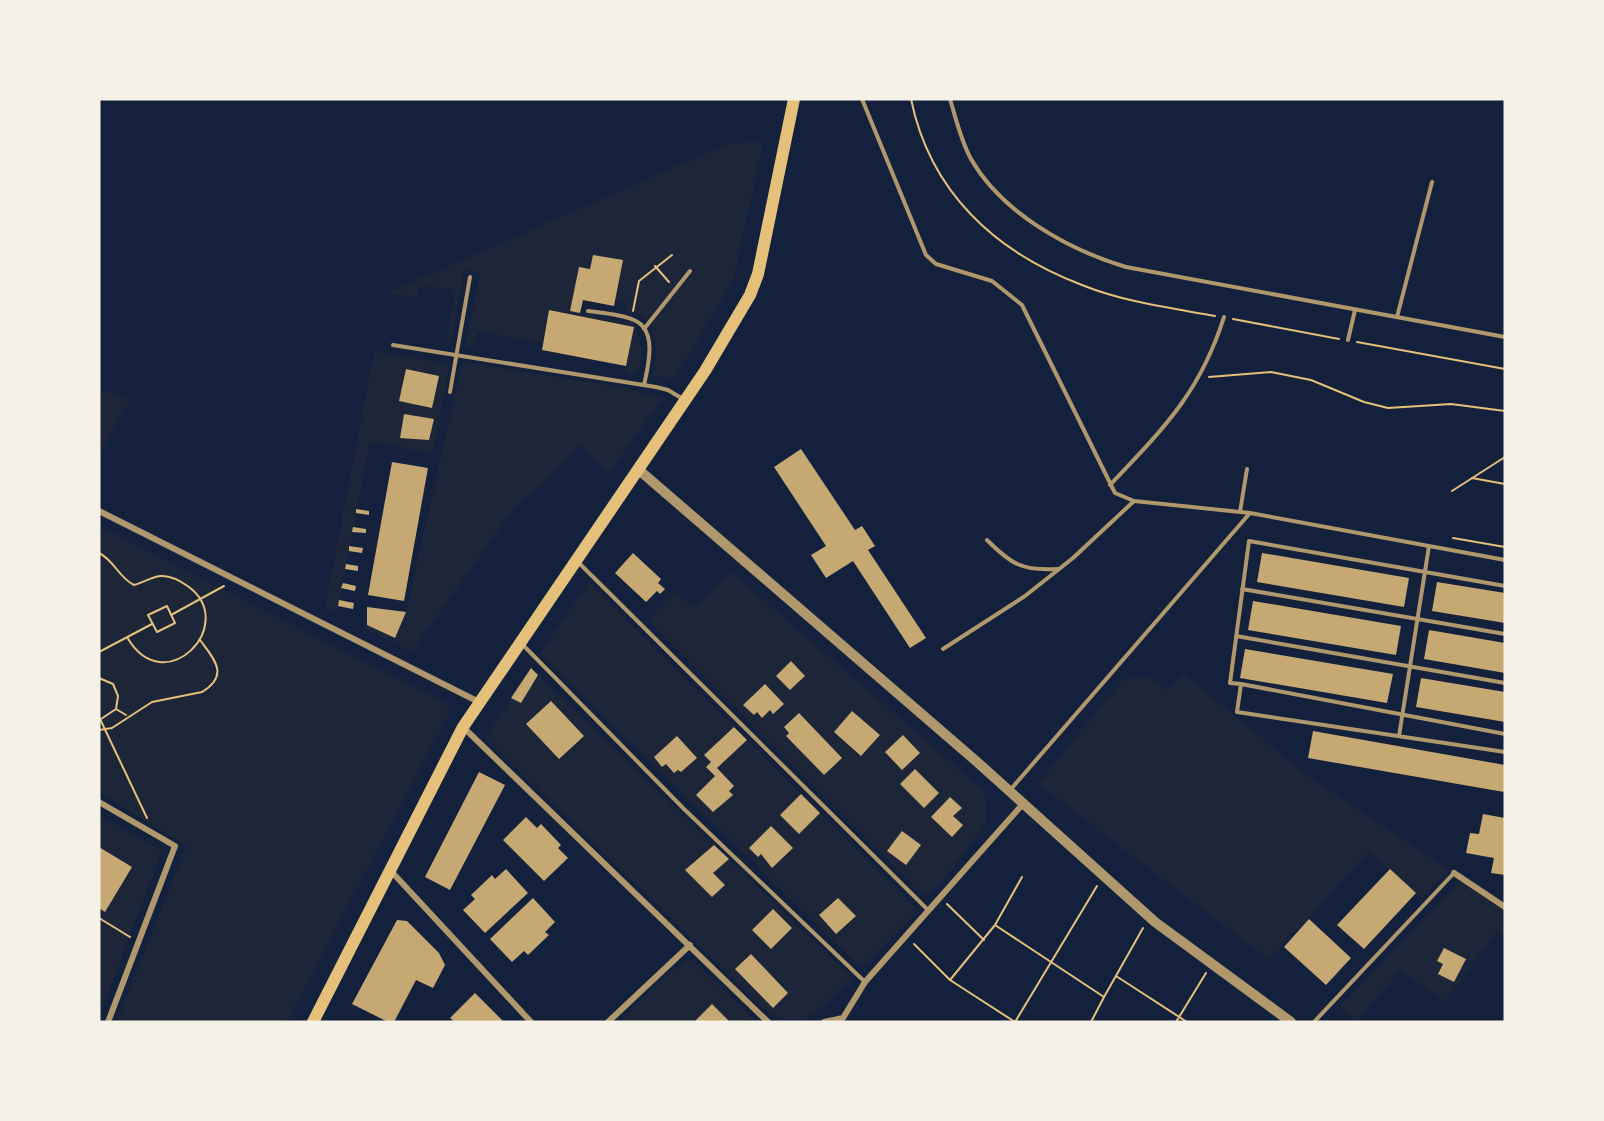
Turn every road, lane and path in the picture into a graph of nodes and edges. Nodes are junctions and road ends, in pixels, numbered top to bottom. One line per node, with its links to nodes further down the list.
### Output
1 (794, 99): 23 (main road)
2 (862, 99): 30 (lane)
3 (950, 99): 11 (lane)
4 (1432, 182): 12 (lane)
5 (672, 255): 6 (path)
6 (655, 266): 9 (path); 14 (path)
7 (690, 271): 9 (lane)
8 (470, 277): 19 (lane)
9 (676, 290): 15 (lane)
10 (588, 310): 14 (lane)
11 (1355, 310): 12 (lane); 17 (lane)
12 (1397, 317): 16 (lane)
13 (1224, 318): 20 (lane)
14 (632, 320): 15 (lane)
15 (644, 329): 21 (lane)
16 (1505, 337)
17 (1348, 340)
18 (393, 345): 19 (lane)
19 (457, 355): 21 (lane); 22 (lane)
20 (1198, 378): 24 (path); 30 (lane)
21 (644, 385): 23 (lane)
22 (450, 392)
23 (685, 400): 27 (main road)
24 (1505, 413)
25 (1505, 457): 28 (path)
26 (1247, 469): 34 (lane)
27 (639, 470): 41 (main road); 74 (street)
28 (1472, 478): 29 (path); 31 (path)
29 (1505, 484)
30 (1110, 485): 32 (lane)
31 (1452, 491)
32 (1134, 501): 34 (lane); 43 (lane)
33 (99, 511): 45 (street)
34 (1240, 512): 35 (lane)
35 (1250, 513): 38 (lane); 74 (lane)
36 (1453, 538): 39 (path)
37 (987, 540): 43 (lane)
38 (1429, 546): 42 (lane); 44 (lane)
39 (1505, 547)
40 (99, 553): 48 (path)
41 (576, 559): 56 (main road); 84 (lane)
42 (1505, 560)
43 (1059, 569): 57 (lane)
44 (1425, 572): 46 (lane); 47 (lane); 50 (lane)
45 (236, 579): 48 (path); 63 (street)
46 (1505, 586)
47 (1242, 589): 50 (lane); 53 (lane)
48 (200, 599): 49 (path); 55 (path)
49 (171, 615): 51 (path); 51 (path)
50 (1418, 619): 52 (lane); 59 (lane)
51 (153, 624): 54 (path)
52 (1505, 634)
53 (1236, 636): 59 (lane); 62 (lane)
54 (127, 638): 55 (path); 58 (path)
55 (200, 640): 66 (path)
56 (519, 641): 63 (main road); 96 (lane)
57 (943, 649)
58 (99, 652)
59 (1410, 666): 61 (lane); 65 (lane)
60 (99, 678): 64 (path)
61 (1505, 683)
62 (1241, 684): 65 (lane); 72 (lane)
63 (478, 702): 68 (main road)
64 (116, 709): 66 (path); 67 (path)
65 (1402, 715): 71 (lane); 72 (lane)
66 (127, 716): 69 (path)
67 (100, 719): 69 (path)
68 (463, 727): 78 (main road); 91 (street)
69 (105, 729): 70 (path); 77 (path)
70 (99, 730)
71 (1505, 734)
72 (1399, 736): 73 (lane)
73 (1505, 753)
74 (1008, 792): 76 (street)
75 (99, 802): 77 (street)
76 (1022, 805): 80 (street); 82 (street)
77 (154, 834): 90 (street)
78 (390, 869): 101 (main road); 102 (street)
79 (1454, 873): 83 (street); 111 (lane)
80 (1103, 876): 85 (street); 92 (path)
81 (1022, 877): 87 (path)
82 (941, 898): 84 (street); 89 (path)
83 (1505, 907)
84 (930, 911): 88 (street)
85 (1150, 917): 93 (street); 94 (path)
86 (99, 918): 90 (path)
87 (995, 926): 89 (path); 92 (path)
88 (907, 937): 95 (path); 96 (street)
89 (984, 940): 95 (path)
90 (138, 942): 100 (street)
91 (690, 945): 103 (street); 104 (street)
92 (1051, 962): 97 (path); 106 (path)
93 (1212, 964): 98 (path); 110 (street)
94 (1116, 976): 97 (path); 98 (path)
95 (950, 980): 106 (path)
96 (866, 982): 99 (street)
97 (1104, 997): 107 (path)
98 (1179, 1017): 108 (path); 109 (path)
99 (844, 1021): 105 (street)
100 (108, 1022)
101 (312, 1022)
102 (531, 1022)
103 (608, 1022)
104 (768, 1022)
105 (824, 1022)
106 (1015, 1022)
107 (1091, 1022)
108 (1176, 1022)
109 (1188, 1022)
110 (1291, 1022)
111 (1314, 1022)

